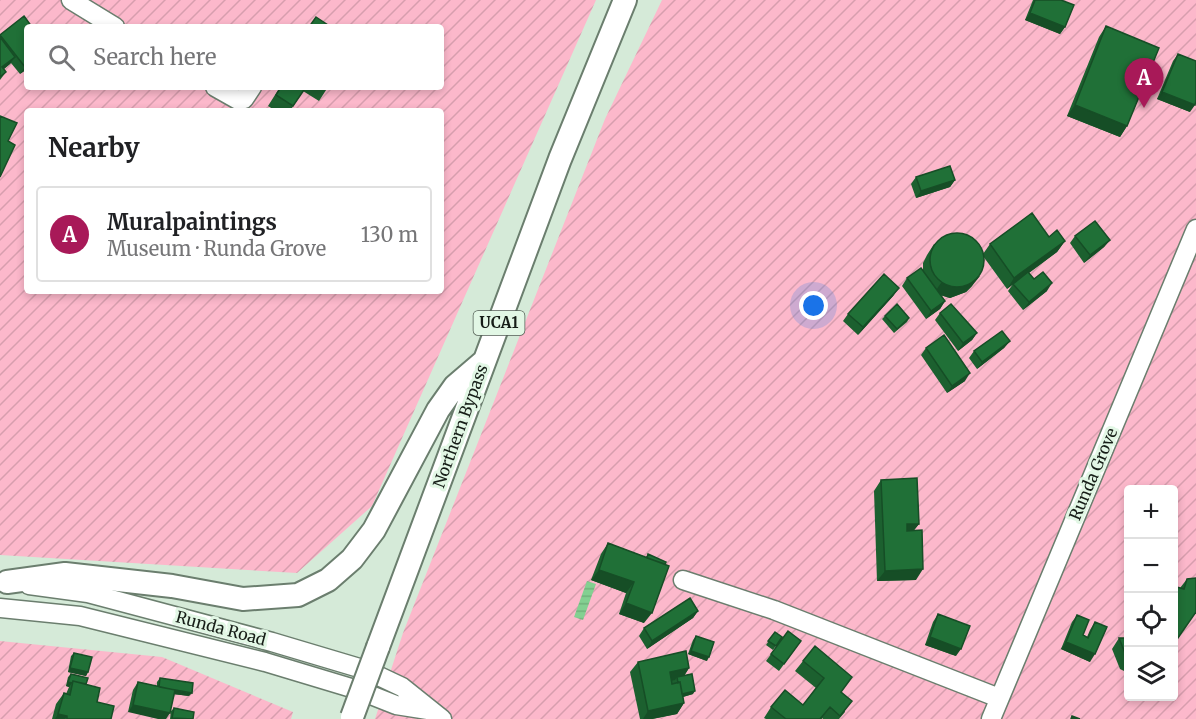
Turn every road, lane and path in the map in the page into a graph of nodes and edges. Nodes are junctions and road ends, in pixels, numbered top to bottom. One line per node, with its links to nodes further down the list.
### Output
1 (70, 0): 3 (street)
2 (625, 0): 7 (main road, Northern Bypass / UCA1)
3 (111, 24)
4 (220, 90): 5 (street)
5 (250, 90)
6 (1196, 229): 11 (street, Runda Grove)
7 (485, 360): 9 (main road); 13 (main road, Northern Bypass / UCA1, bridge)
8 (683, 580): 11 (street)
9 (3, 582): 12 (street, Runda Road)
10 (0, 608): 12 (street, Runda Road)
11 (999, 698): 14 (street, Runda Grove)
12 (436, 715)
13 (352, 718)
14 (991, 719)

